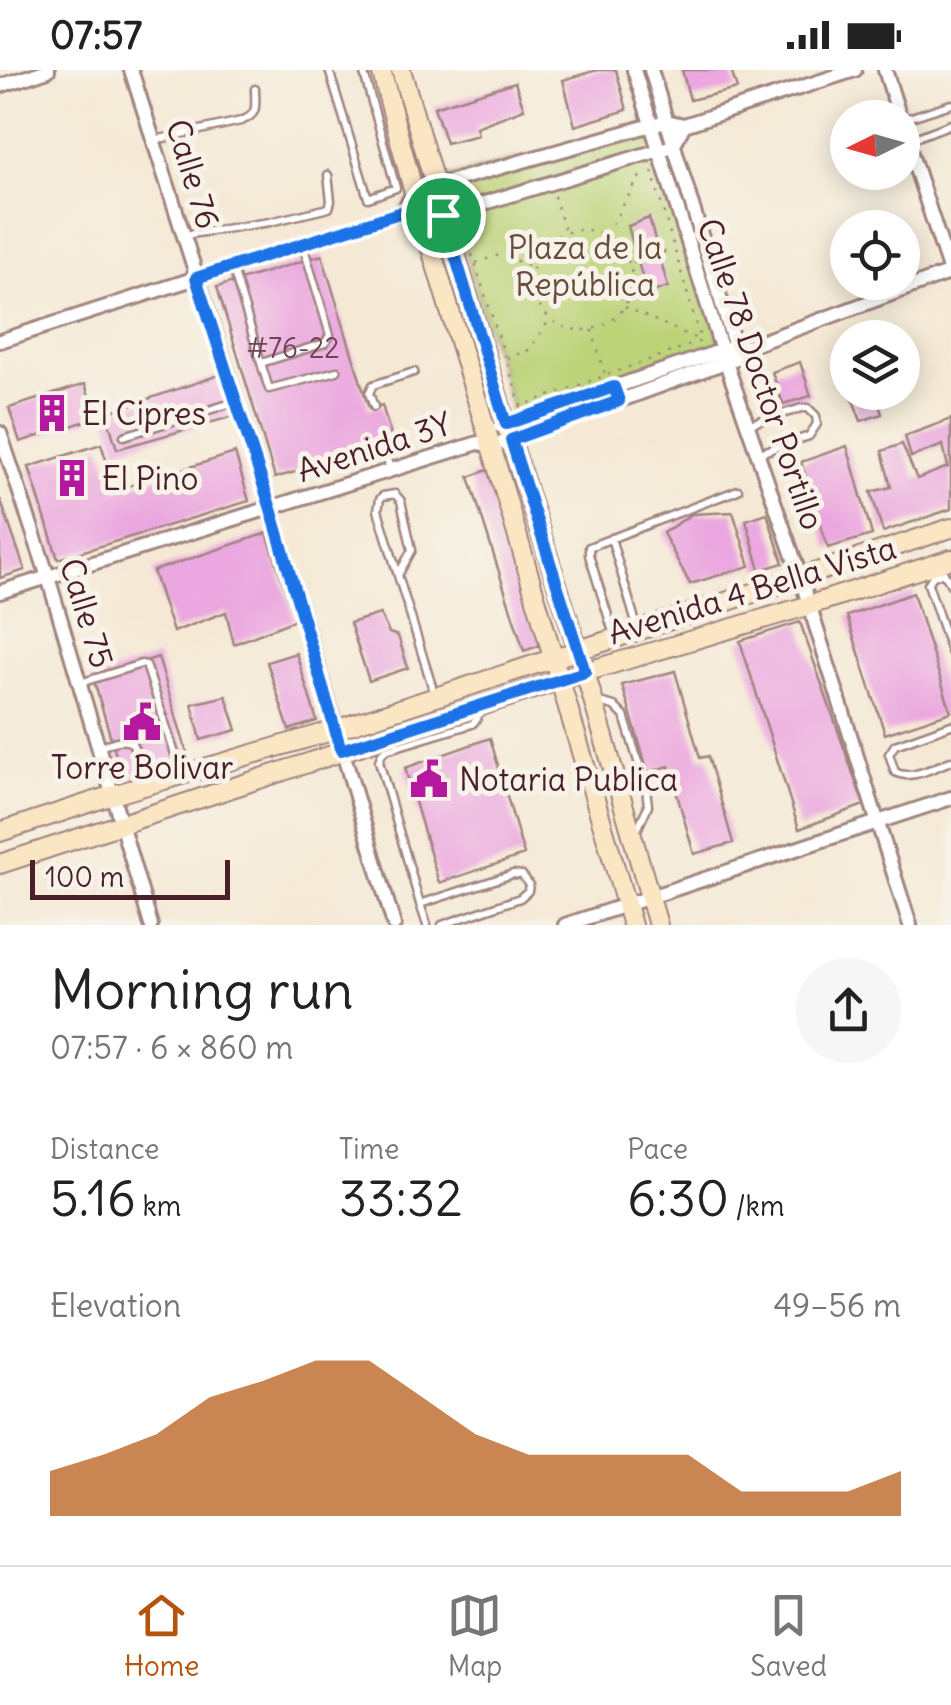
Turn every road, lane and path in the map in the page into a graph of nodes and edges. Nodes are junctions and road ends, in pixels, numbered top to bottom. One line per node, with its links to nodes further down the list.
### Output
1 (48, 70): 11 (street)
2 (131, 70): 21 (street, Calle 76)
3 (329, 70): 4 (lane)
4 (363, 70)
5 (381, 70): 28 (street)
6 (401, 70): 26 (street)
7 (634, 70): 18 (street, Calle 78 Doctor Portillo)
8 (651, 70): 16 (street, Calle 78 Doctor Portillo)
9 (855, 70): 19 (street)
10 (884, 70): 13 (street)
11 (0, 86)
12 (255, 89): 21 (lane)
13 (895, 100)
14 (951, 104): 15 (lane)
15 (920, 115)
16 (666, 120): 18 (street); 19 (street); 22 (street, Calle 78 Doctor Portillo)
17 (951, 124): 20 (lane)
18 (650, 125): 23 (street, Calle 78 Doctor Portillo); 26 (street)
19 (684, 125): 22 (street)
20 (920, 136)
21 (154, 140): 34 (street, Calle 76)
22 (673, 146): 23 (street); 48 (street, Calle 78 Doctor Portillo)
23 (654, 156): 27 (path); 30 (street); 33 (path); 36 (path); 48 (street, Calle 78 Doctor Portillo)
24 (328, 175): 34 (lane)
25 (920, 178): 41 (street)
26 (434, 186): 28 (street); 30 (street)
27 (552, 190): 32 (path); 38 (path)
28 (414, 193): 29 (street); 31 (street)
29 (402, 212): 31 (street); 35 (street)
30 (443, 215): 31 (street); 57 (street)
31 (423, 221): 60 (street)
32 (565, 232): 33 (path); 40 (path)
33 (606, 234): 37 (path)
34 (183, 235): 42 (street, Calle 76)
35 (303, 244): 39 (street); 50 (lane)
36 (674, 248): 37 (path); 47 (path)
37 (630, 262): 43 (path)
38 (475, 264): 40 (path); 49 (path)
39 (232, 266): 42 (street); 50 (lane)
40 (534, 267): 44 (path)
41 (951, 273): 48 (street, Avenida 3Y)
42 (196, 278): 46 (street); 54 (street, Calle 76)
43 (625, 307): 45 (path); 47 (path)
44 (550, 319): 45 (path); 49 (path)
45 (592, 330): 53 (path)
46 (0, 341)
47 (701, 341): 53 (path)
48 (734, 353): 53 (street, Avenida 3Y); 56 (street, Calle 78 Doctor Portillo)
49 (506, 358): 53 (path)
50 (260, 363): 51 (lane)
51 (337, 371)
52 (414, 372): 55 (lane)
53 (613, 388): 57 (street, Avenida 3Y)
54 (236, 402): 59 (lane); 65 (street, Calle 76)
55 (374, 407)
56 (749, 424): 62 (street, Calle 78 Doctor Portillo); 62 (lane)
57 (509, 432): 60 (street, Avenida 3Y); 77 (street)
58 (0, 433): 70 (street, Calle 75)
59 (124, 436)
60 (485, 440): 63 (street, Avenida 3Y); 79 (street)
61 (382, 446): 63 (lane)
62 (758, 454): 71 (street, Calle 78 Doctor Portillo)
63 (390, 470): 65 (street, Avenida 3Y)
64 (738, 490): 67 (lane)
65 (271, 509): 70 (street, Avenida 3Y); 87 (street, Calle 76)
66 (951, 528): 71 (street, Avenida 4 Bella Vista)
67 (612, 538): 75 (lane); 76 (lane)
68 (951, 560): 74 (street, Avenida 4 Bella Vista)
69 (398, 574): 69 (lane); 83 (lane)
70 (48, 577): 73 (street, Avenida 3Y); 82 (street, Calle 75)
71 (801, 579): 74 (street, Calle 78 Doctor Portillo); 75 (street, Avenida 4 Bella Vista)
72 (951, 585): 78 (lane)
73 (0, 592)
74 (810, 605): 80 (street, Avenida 4 Bella Vista); 93 (street, Calle 78 Doctor Portillo)
75 (639, 631): 76 (street, Avenida 4 Bella Vista)
76 (615, 639): 77 (street, Avenida 4 Bella Vista)
77 (578, 651): 79 (street, Avenida 4 Bella Vista); 80 (street)
78 (951, 652)
79 (553, 658): 81 (street); 83 (street, Avenida 4 Bella Vista)
80 (585, 672): 81 (street, Avenida 4 Bella Vista); 84 (street)
81 (560, 681): 85 (street, Avenida 4 Bella Vista); 100 (street)
82 (80, 683): 88 (street, Calle 75); 88 (lane)
83 (435, 697): 87 (street, Avenida 4 Bella Vista)
84 (593, 700): 96 (street); 96 (lane)
85 (480, 706): 89 (street, Avenida 4 Bella Vista); 99 (lane)
86 (951, 725): 90 (lane)
87 (335, 730): 89 (street, Calle 76); 91 (street, Avenida 4 Bella Vista)
88 (99, 748): 91 (street, Calle 75)
89 (341, 750): 94 (street, Avenida 4 Bella Vista); 102 (street, Calle 76)
90 (951, 761)
91 (114, 795): 94 (street, Calle 75); 95 (street, Avenida 4 Bella Vista)
92 (951, 798): 93 (street)
93 (878, 821): 98 (street); 107 (street, Calle 78 Doctor Portillo)
94 (122, 824): 97 (street, Avenida 4 Bella Vista); 101 (street, Calle 75)
95 (0, 832)
96 (633, 837): 98 (street)
97 (0, 864)
98 (650, 899): 100 (street); 106 (street)
99 (420, 904): 103 (lane); 104 (lane)
100 (629, 916): 105 (street)
101 (151, 925)
102 (394, 925)
103 (428, 925)
104 (442, 925)
105 (566, 925)
106 (658, 925)
107 (910, 925)

